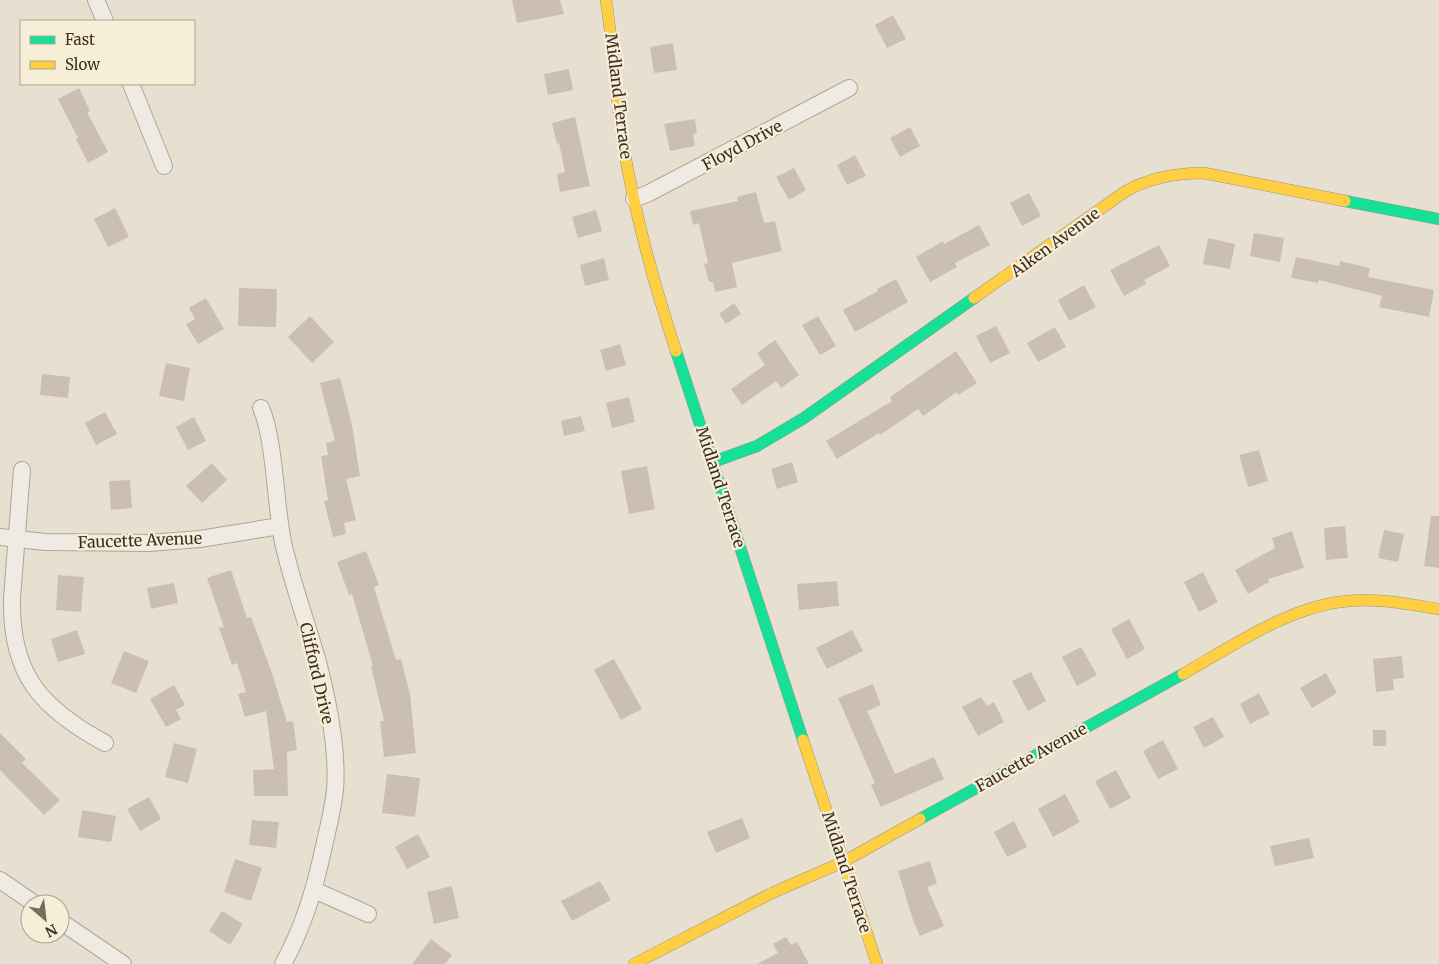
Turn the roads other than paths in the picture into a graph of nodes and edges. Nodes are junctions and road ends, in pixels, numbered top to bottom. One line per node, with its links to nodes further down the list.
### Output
1 (96, 0): 3 (street)
2 (606, 0): 7 (street, Midland Terrace)
3 (105, 20)
4 (130, 85): 6 (street)
5 (849, 88): 7 (street, Floyd Drive)
6 (164, 166)
7 (634, 199): 10 (street, Midland Terrace)
8 (1439, 219): 10 (street, Aiken Avenue)
9 (261, 408): 12 (street, Clifford Drive)
10 (713, 462): 17 (street, Midland Terrace)
11 (22, 470): 14 (street)
12 (280, 526): 14 (street, Faucette Avenue); 19 (street, Clifford Drive)
13 (0, 537): 14 (street, Faucette Avenue)
14 (17, 538): 16 (street)
15 (1439, 609): 17 (street, Faucette Avenue)
16 (105, 743)
17 (843, 862): 25 (street, Faucette Avenue); 26 (street, Midland Terrace)
18 (0, 880): 20 (street)
19 (314, 890): 21 (street); 24 (street, Clifford Drive)
20 (20, 894)
21 (368, 914)
22 (70, 928): 23 (street)
23 (123, 964)
24 (283, 964)
25 (634, 964)
26 (877, 964)

